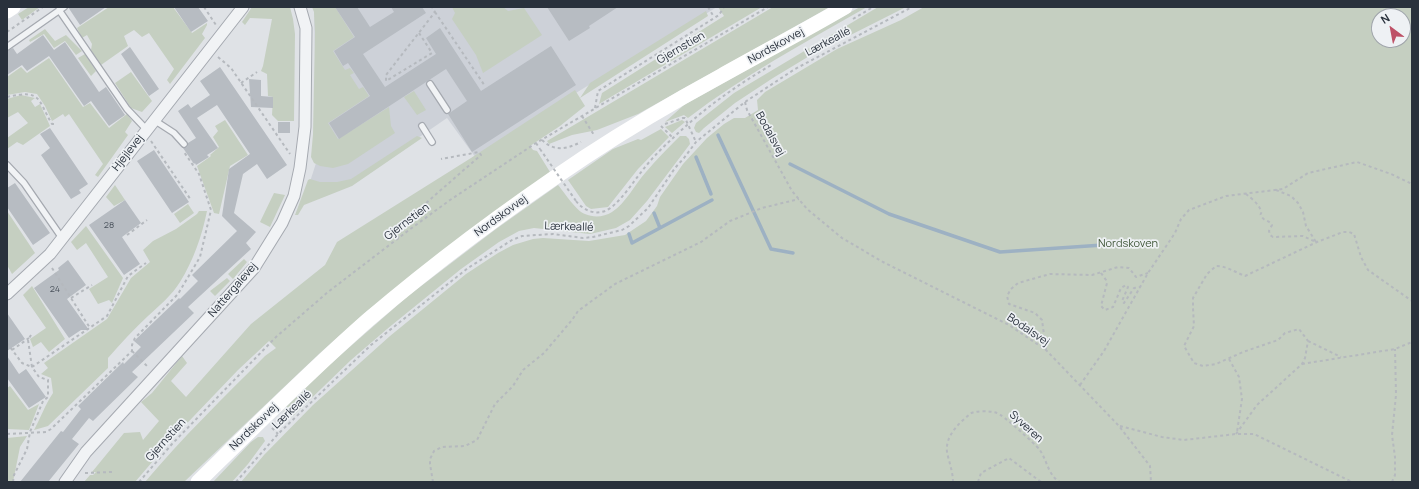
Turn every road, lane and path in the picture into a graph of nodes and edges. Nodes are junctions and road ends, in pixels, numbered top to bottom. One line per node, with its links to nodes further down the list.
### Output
1 (43, 7): 15 (path)
2 (204, 7): 17 (path)
3 (243, 7): 17 (street, Hjejlevej)
4 (300, 7): 81 (street, Nattergalevej)
5 (432, 7): 12 (path)
6 (708, 7): 14 (path)
7 (724, 7): 14 (path)
8 (768, 7): 27 (path, Gjernstien)
9 (873, 7): 13 (path)
10 (912, 7): 26 (path, Lærkeallé)
11 (61, 9): 18 (lane); 36 (lane)
12 (435, 12): 16 (path); 24 (path)
13 (848, 14): 92 (street, Nordskovvej)
14 (714, 17): 27 (path)
15 (7, 32)
16 (418, 33): 16 (path)
17 (222, 34): 19 (street, Hjejlevej)
18 (7, 47)
19 (209, 50): 22 (path); 30 (street, Hjejlevej)
20 (776, 62): 32 (path)
21 (257, 72): 22 (path)
22 (241, 83): 45 (path)
23 (430, 84): 28 (lane)
24 (485, 86)
25 (7, 97): 31 (path)
26 (745, 102): 42 (path, Lærkeallé); 51 (path, Bodalsvej)
27 (595, 108): 29 (path, Gjernstien)
28 (447, 110)
29 (582, 116): 37 (path); 39 (path, Gjernstien)
30 (154, 120): 36 (street, Hjejlevej); 44 (lane)
31 (56, 124)
32 (688, 124): 35 (path); 38 (path); 42 (path)
33 (422, 126): 41 (lane)
34 (662, 127): 38 (path)
35 (656, 129)
36 (146, 131): 52 (path); 55 (street, Hjejlevej)
37 (590, 138)
38 (673, 138): 43 (path, bridge)
39 (542, 140): 40 (path); 43 (path, Gjernstien)
40 (585, 140)
41 (432, 142)
42 (696, 142): 93 (path, Lærkeallé)
43 (536, 143): 56 (path, Gjernstien)
44 (184, 144): 76 (path)
45 (286, 148)
46 (441, 159): 56 (path)
47 (7, 165): 55 (lane)
48 (1412, 184): 49 (path)
49 (1274, 190): 50 (path); 57 (path)
50 (1245, 194): 57 (path); 61 (path)
51 (799, 199): 75 (path, Bodalsvej); 94 (path)
52 (190, 200)
53 (147, 220): 54 (path)
54 (127, 235)
55 (62, 238): 58 (street, Hjejlevej)
56 (398, 239): 91 (path, Gjernstien)
57 (1317, 242): 66 (path); 78 (path)
58 (45, 258): 64 (street, Hjejlevej); 65 (path)
59 (146, 263): 67 (path)
60 (1101, 273): 61 (path); 63 (path); 75 (path)
61 (1148, 273): 63 (path)
62 (92, 285): 65 (path)
63 (1140, 287): 82 (path)
64 (7, 294)
65 (71, 298): 67 (path)
66 (1412, 301)
67 (90, 328): 80 (path)
68 (31, 335): 69 (path)
69 (29, 338): 74 (path); 80 (path)
70 (1308, 341): 77 (path); 78 (path); 79 (path)
71 (1412, 342): 73 (path)
72 (7, 343): 74 (path)
73 (1395, 349): 77 (path); 101 (path)
74 (12, 350): 80 (path)
75 (1046, 350): 82 (path, Bodalsvej)
76 (132, 351): 81 (path); 84 (path)
77 (1341, 358): 79 (path)
78 (1229, 359): 86 (path)
79 (1302, 364): 86 (path)
80 (32, 367): 84 (path)
81 (156, 375): 87 (street, Nattergalevej)
82 (1080, 385): 83 (path, Bodalsvej)
83 (1119, 426): 86 (path, Bodalsvej); 99 (path)
84 (30, 432): 85 (path); 89 (path)
85 (7, 434)
86 (1236, 434): 100 (path, Bodalsvej)
87 (76, 467): 88 (path); 90 (street, Nattergalevej)
88 (112, 472)
89 (13, 482)
90 (65, 482)
91 (139, 482)
92 (198, 482)
93 (236, 482)
94 (433, 482)
95 (953, 482): 98 (path, Syveren)
96 (978, 482): 97 (path)
97 (1041, 482)
98 (1060, 482)
99 (1151, 482)
100 (1352, 482)
101 (1392, 482)

